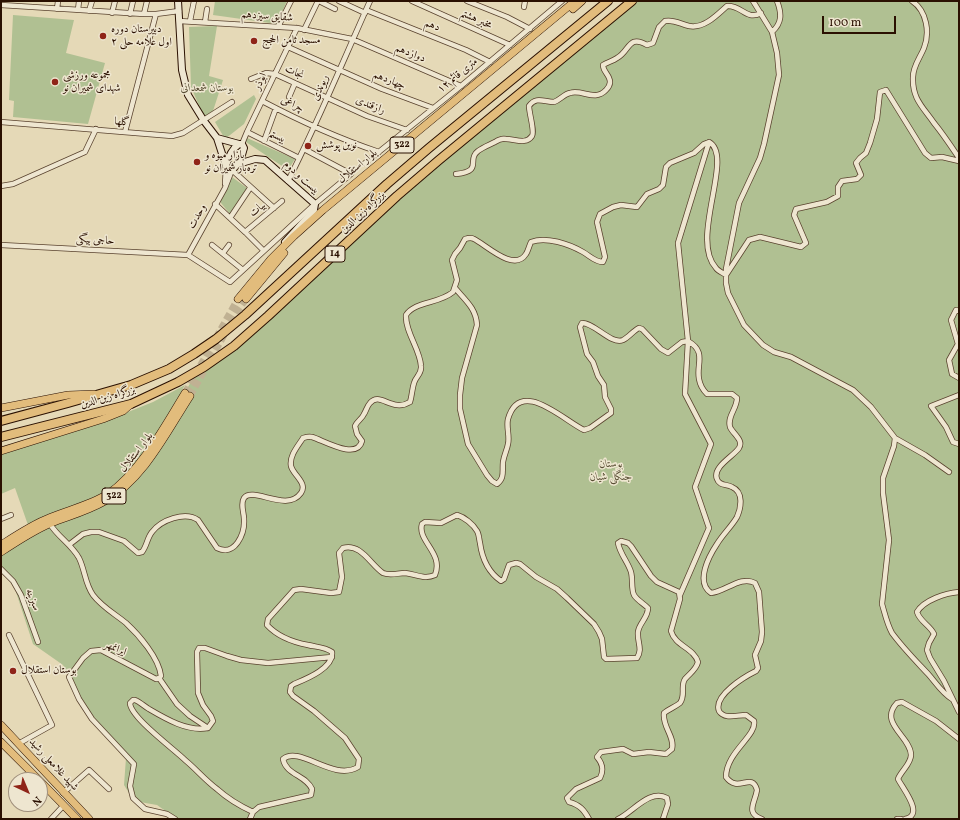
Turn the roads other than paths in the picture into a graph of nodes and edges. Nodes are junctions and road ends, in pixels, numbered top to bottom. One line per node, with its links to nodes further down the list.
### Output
1 (58, 1): 26 (street)
2 (79, 1): 29 (street)
3 (92, 1): 31 (street)
4 (115, 1): 32 (street)
5 (133, 1): 35 (street)
6 (148, 1): 36 (street)
7 (178, 1): 30 (main road)
8 (194, 1): 39 (street)
9 (291, 1): 41 (street)
10 (318, 1): 28 (street); 44 (street)
11 (339, 1): 33 (street, دهم)
12 (370, 1): 33 (street, ریوندی)
13 (412, 1): 47 (street, مخبر هشتم)
14 (467, 1): 43 (street)
15 (525, 1): 25 (street)
16 (562, 1): 43 (street, ۱۲ متری قائم)
17 (575, 1): 96 (main road, بلوار استقلال / 322)
18 (582, 1): 103 (main road, بلوار استقلال / 322)
19 (608, 1): 107 (highway, بزرگراه زین الدین / 14)
20 (632, 1): 109 (highway, بزرگراه زین الدین / 14)
21 (753, 1): 34 (street)
22 (777, 1): 45 (street)
23 (912, 1): 75 (street)
24 (1, 5): 26 (street)
25 (524, 7)
26 (57, 9): 29 (street)
27 (208, 9): 40 (street)
28 (335, 9)
29 (78, 10): 31 (street)
30 (179, 10): 37 (street); 38 (main road)
31 (89, 11): 32 (street)
32 (112, 12): 35 (street)
33 (365, 12): 46 (street, ریوندی); 49 (street, دهم)
34 (761, 13): 45 (street); 81 (street)
35 (130, 14): 36 (street)
36 (144, 14): 37 (street)
37 (156, 14): 66 (street)
38 (179, 20): 39 (street, شقایق سیزدهم); 61 (main road)
39 (190, 21): 40 (street, شقایق سیزدهم)
40 (205, 22): 41 (street, شقایق سیزدهم)
41 (278, 27): 42 (street, شقایق سیزدهم)
42 (297, 28): 44 (street, شقایق سیزدهم); 48 (street, ابوذر)
43 (530, 29): 47 (street, ۱۲ متری قائم)
44 (304, 30): 46 (street, شقایق سیزدهم)
45 (772, 32): 100 (street)
46 (352, 39): 50 (street, ریوندی); 54 (street, دوازدهم)
47 (510, 45): 49 (street, ۱۲ متری قائم)
48 (288, 47): 50 (street, چهاردهم); 51 (street, ابوذر)
49 (490, 62): 54 (street, ۱۲ متری قائم)
50 (339, 70): 56 (street, ریوندی); 60 (street, چهاردهم)
51 (275, 74): 52 (street); 53 (street, نجات); 57 (street, ابوذر)
52 (251, 79)
53 (295, 83): 55 (street); 56 (street, نجات)
54 (461, 86): 60 (street, ۱۲ متری قائم)
55 (289, 97)
56 (327, 98): 63 (street, ریوندی); 65 (street, رازقندی)
57 (262, 101): 59 (street, چراغی); 67 (street, ابوذر)
58 (232, 102): 61 (street, گلها)
59 (276, 108): 63 (street, چراغی); 69 (street)
60 (433, 108): 65 (street, ۱۲ متری قائم)
61 (204, 120): 66 (street, گلها); 68 (main road)
62 (1, 122): 64 (street, گلها)
63 (315, 126): 72 (street, ریوندی); 73 (street, چراغی)
64 (96, 130): 66 (street, گلها); 83 (street)
65 (406, 130): 73 (street, ۱۲ متری قائم)
66 (125, 132)
67 (247, 132): 69 (street, بیستم); 71 (street, ابوذر)
68 (217, 138): 71 (main road); 79 (main road)
69 (264, 141): 74 (street, بیستم)
70 (709, 142): 100 (street); 101 (street); 105 (street)
71 (240, 144): 78 (main road); 79 (main road)
72 (304, 149): 74 (street, ریوندی); 88 (street)
73 (378, 152): 77 (street, ۱۲ متری قائم)
74 (299, 158): 82 (street, ریوندی)
75 (959, 158)
76 (959, 161): 100 (street)
77 (365, 163)
78 (238, 164): 80 (main road); 82 (main road, بیست و دوم)
79 (226, 166): 80 (main road); 84 (street, وحدت)
80 (232, 170): 84 (street, وحدت); 85 (street)
81 (456, 174)
82 (288, 181): 88 (main road, بیست و دوم)
83 (1, 186)
84 (225, 188): 87 (street, وحدت)
85 (250, 188): 89 (street); 90 (street)
86 (282, 201): 89 (street, بیات)
87 (215, 204): 90 (street); 98 (street, وحدت)
88 (315, 204): 96 (main road, بیست و دوم); 99 (street)
89 (274, 208): 91 (street, بیات)
90 (230, 218): 91 (street)
91 (245, 232): 95 (street)
92 (1, 245): 98 (street, حاجی بیگی)
93 (212, 245): 97 (street)
94 (229, 245): 97 (street)
95 (262, 249)
96 (278, 252): 102 (main road, بلوار استقلال / 322)
97 (222, 253): 99 (street)
98 (188, 254): 99 (street)
99 (243, 270)
100 (726, 275): 113 (street)
101 (455, 288): 105 (street); 120 (street)
102 (238, 299)
103 (246, 299)
104 (959, 311): 106 (street)
105 (688, 341): 125 (street); 151 (street)
106 (959, 378)
107 (98, 394): 110 (main road); 111 (highway, بزرگراه زین الدین / 14)
108 (959, 395): 114 (street)
109 (131, 404): 112 (highway, بزرگراه زین الدین / 14); 115 (main road)
110 (1, 408)
111 (1, 421)
112 (1, 437)
113 (895, 438): 116 (street); 130 (street)
114 (959, 444)
115 (1, 451)
116 (949, 472)
117 (10, 515): 118 (street)
118 (1, 519)
119 (50, 524): 120 (street, ایرانمهر); 121 (main road, بلوار استقلال / 322); 122 (main road, بلوار استقلال / 322)
120 (70, 544): 129 (street, ایرانمهر)
121 (1, 545)
122 (1, 552)
123 (1, 569): 127 (street, سبزینه)
124 (959, 592): 130 (street)
125 (680, 595): 128 (street); 148 (street)
126 (9, 635): 136 (street)
127 (38, 642)
128 (332, 657): 133 (street); 142 (street)
129 (159, 678): 133 (street); 146 (street, ایرانمهر)
130 (952, 699): 131 (street)
131 (959, 712)
132 (1, 725): 136 (main road, شهید غلامعلی رشید)
133 (208, 728): 142 (street)
134 (959, 739): 154 (street)
135 (1, 742): 137 (main road, شهید غلامعلی رشید)
136 (18, 744): 140 (main road, شهید غلامعلی رشید)
137 (30, 772)
138 (109, 789): 140 (street)
139 (48, 790): 141 (main road, شهید غلامعلی رشید)
140 (63, 793): 145 (main road, شهید غلامعلی رشید)
141 (64, 805): 143 (street); 144 (main road, شهید غلامعلی رشید)
142 (253, 812): 147 (street)
143 (52, 819)
144 (78, 819)
145 (89, 819)
146 (175, 819)
147 (250, 819)
148 (589, 819)
149 (618, 819): 150 (street)
150 (663, 819)
151 (762, 819)
152 (896, 819): 153 (street)
153 (901, 819)
154 (905, 819)

